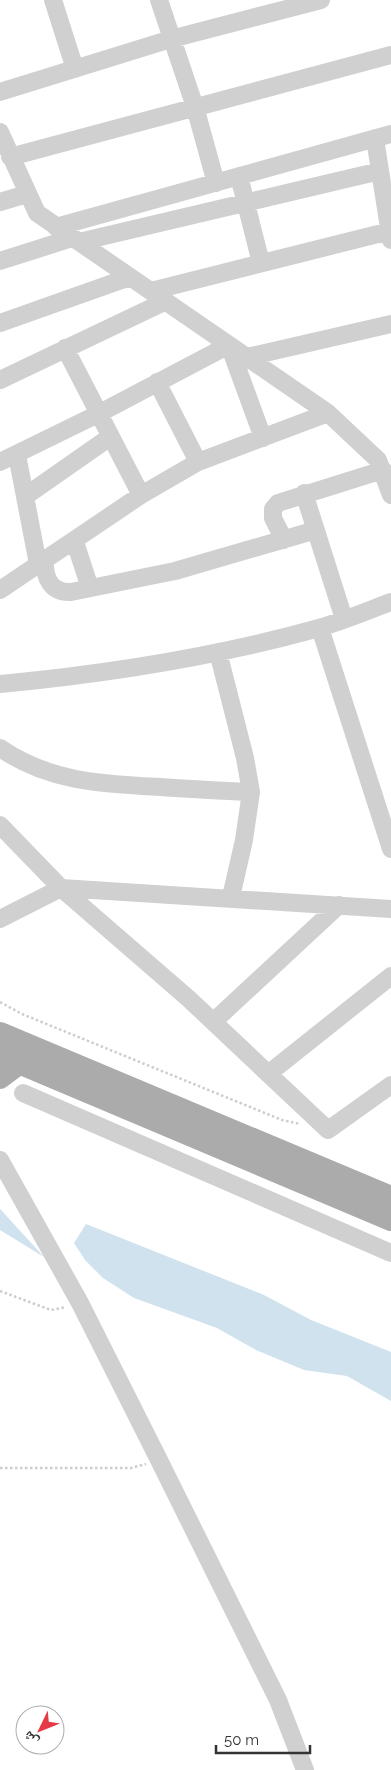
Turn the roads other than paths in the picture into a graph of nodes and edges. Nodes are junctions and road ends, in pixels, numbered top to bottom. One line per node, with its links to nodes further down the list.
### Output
1 (53, 0): 6 (street)
2 (159, 0): 4 (street)
3 (321, 0): 4 (street)
4 (171, 39): 6 (street); 8 (street)
5 (391, 55): 8 (street)
6 (75, 69): 7 (street)
7 (0, 92)
8 (195, 107): 11 (street); 14 (street)
9 (0, 132): 11 (street)
10 (383, 137): 12 (street); 13 (street)
11 (10, 158): 15 (street)
12 (380, 171): 17 (street); 19 (street)
13 (239, 176): 14 (street); 17 (street)
14 (216, 183): 18 (street)
15 (27, 194): 16 (street); 18 (street)
16 (0, 202)
17 (246, 203): 20 (street); 22 (street)
18 (56, 227): 20 (street)
19 (390, 235): 22 (street)
20 (76, 240): 21 (street); 23 (street)
21 (0, 261)
22 (261, 263): 24 (street)
23 (130, 277): 24 (street); 26 (street)
24 (151, 291): 25 (street)
25 (166, 301): 28 (street); 29 (street)
26 (0, 323)
27 (391, 324): 30 (street)
28 (229, 345): 30 (street); 32 (street); 36 (street)
29 (66, 348): 31 (street); 34 (street)
30 (247, 357): 33 (street)
31 (0, 380)
32 (157, 382): 34 (street); 39 (street)
33 (328, 413): 36 (street); 40 (street)
34 (98, 414): 35 (street); 37 (street)
35 (110, 437): 42 (street); 43 (street)
36 (263, 438): 39 (street)
37 (17, 455): 38 (street); 42 (street)
38 (0, 462)
39 (198, 462): 43 (street)
40 (384, 462): 41 (street); 44 (street)
41 (304, 494): 45 (street); 46 (street)
42 (27, 496): 48 (street)
43 (141, 496): 47 (street)
44 (391, 496)
45 (316, 530): 46 (street); 52 (street)
46 (284, 540): 49 (street)
47 (75, 542): 48 (street); 49 (street)
48 (42, 562): 49 (street); 50 (street)
49 (90, 588)
50 (0, 590)
51 (391, 602): 52 (street)
52 (344, 619): 53 (street)
53 (320, 628): 54 (street); 59 (street)
54 (218, 652): 55 (street); 57 (street)
55 (0, 684)
56 (0, 748): 57 (street)
57 (251, 792): 61 (street)
58 (0, 825): 60 (street)
59 (391, 849)
60 (61, 888): 61 (street); 64 (street); 66 (street)
61 (231, 898): 62 (street)
62 (339, 905): 63 (street); 66 (street)
63 (391, 909)
64 (0, 919)
65 (391, 976): 69 (street)
66 (213, 1022): 69 (street)
67 (0, 1033): 74 (main road)
68 (10, 1059): 70 (main road); 75 (main road)
69 (268, 1074): 71 (street)
70 (0, 1078)
71 (391, 1085)
72 (23, 1093): 76 (street)
73 (0, 1160): 77 (street)
74 (391, 1197)
75 (391, 1220)
76 (391, 1253)
77 (305, 1770)

